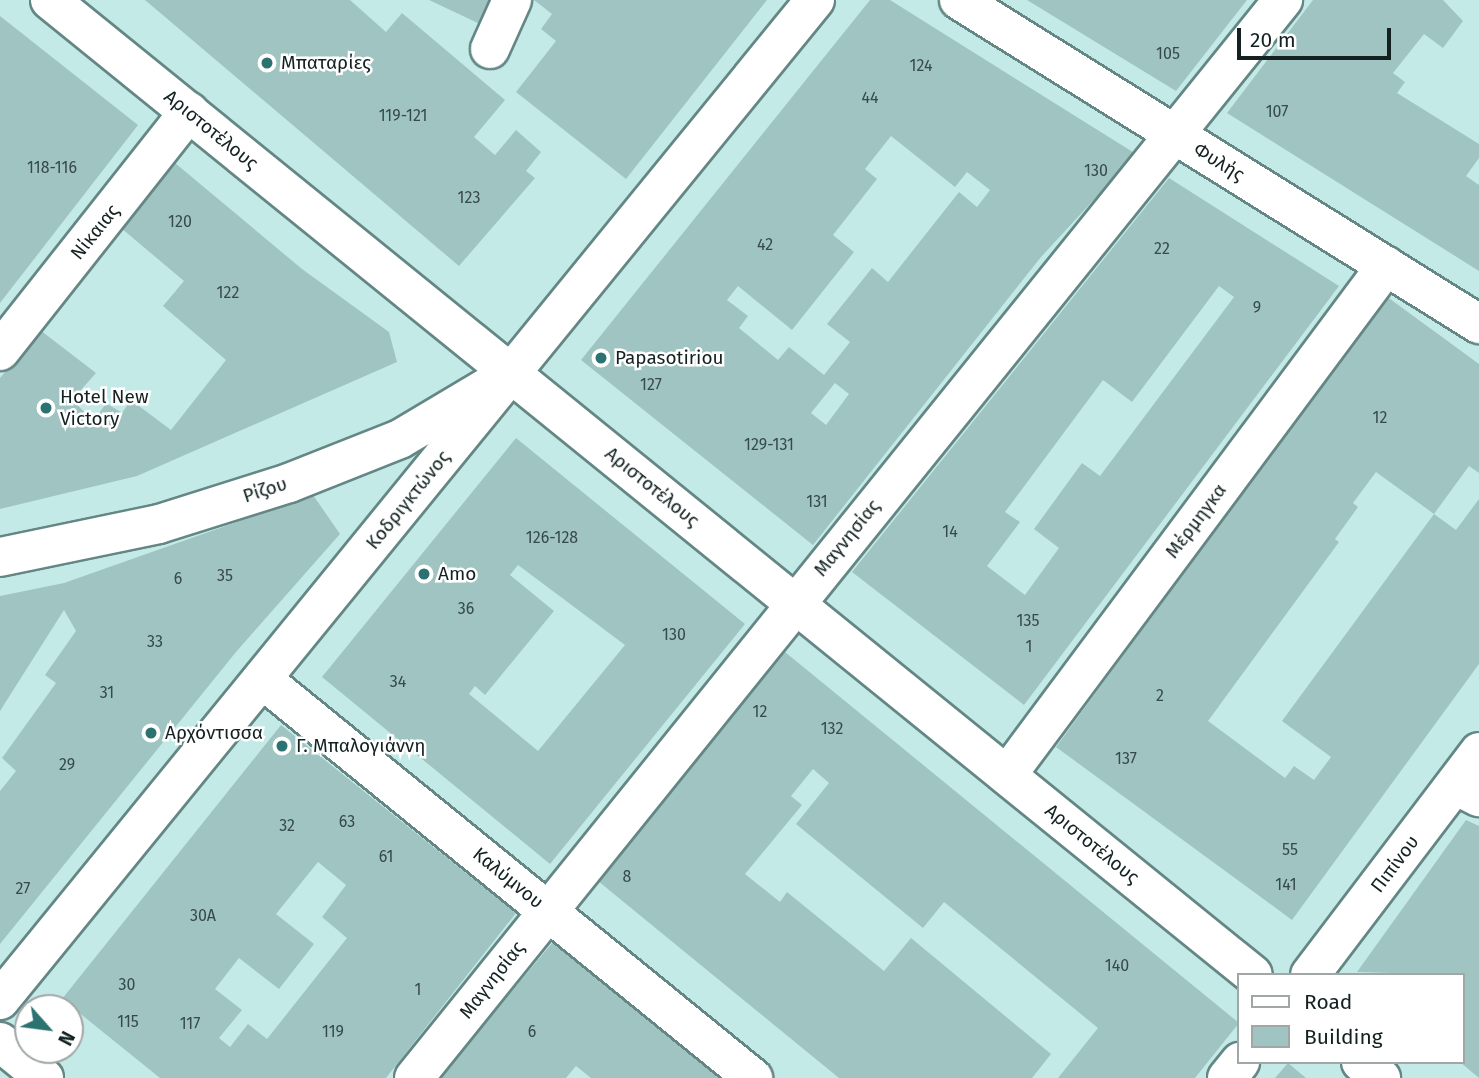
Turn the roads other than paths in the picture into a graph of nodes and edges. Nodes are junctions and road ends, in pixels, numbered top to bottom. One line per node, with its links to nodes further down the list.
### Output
1 (50, 0): 7 (street, Αριστοτέλους)
2 (512, 0): 6 (street)
3 (815, 0): 12 (street, Κοδριγκτώνος)
4 (959, 0): 8 (street, Φυλής)
5 (1283, 0): 8 (street, Μαγνησίας)
6 (490, 48)
7 (189, 112): 11 (street, Νίκαιας); 12 (street, Αριστοτέλους)
8 (1176, 135): 9 (street, Φυλής); 14 (street, Μαγνησίας)
9 (1386, 266): 10 (street, Φυλής); 17 (street, Μέρμηγκα)
10 (1479, 324)
11 (0, 351)
12 (511, 374): 13 (street, Ρίζου); 14 (street, Αριστοτέλους); 15 (street, Κοδριγκτώνος)
13 (0, 557)
14 (794, 603): 17 (street, Αριστοτέλους); 19 (street, Μαγνησίας)
15 (262, 679): 19 (street, Καλύμνου); 22 (street, Κοδριγκτώνος)
16 (1479, 752): 18 (street, Πιπίνου)
17 (1007, 775): 20 (street, Αριστοτέλους)
18 (1467, 791): 21 (street, Πιπίνου)
19 (547, 910): 27 (street, Μαγνησίας); 28 (street, Καλύμνου)
20 (1251, 973)
21 (1312, 973)
22 (0, 1000)
23 (0, 1042): 26 (street)
24 (1238, 1064): 29 (street)
25 (1364, 1064): 30 (street)
26 (44, 1078)
27 (414, 1078)
28 (754, 1078)
29 (1227, 1078)
30 (1381, 1078)

